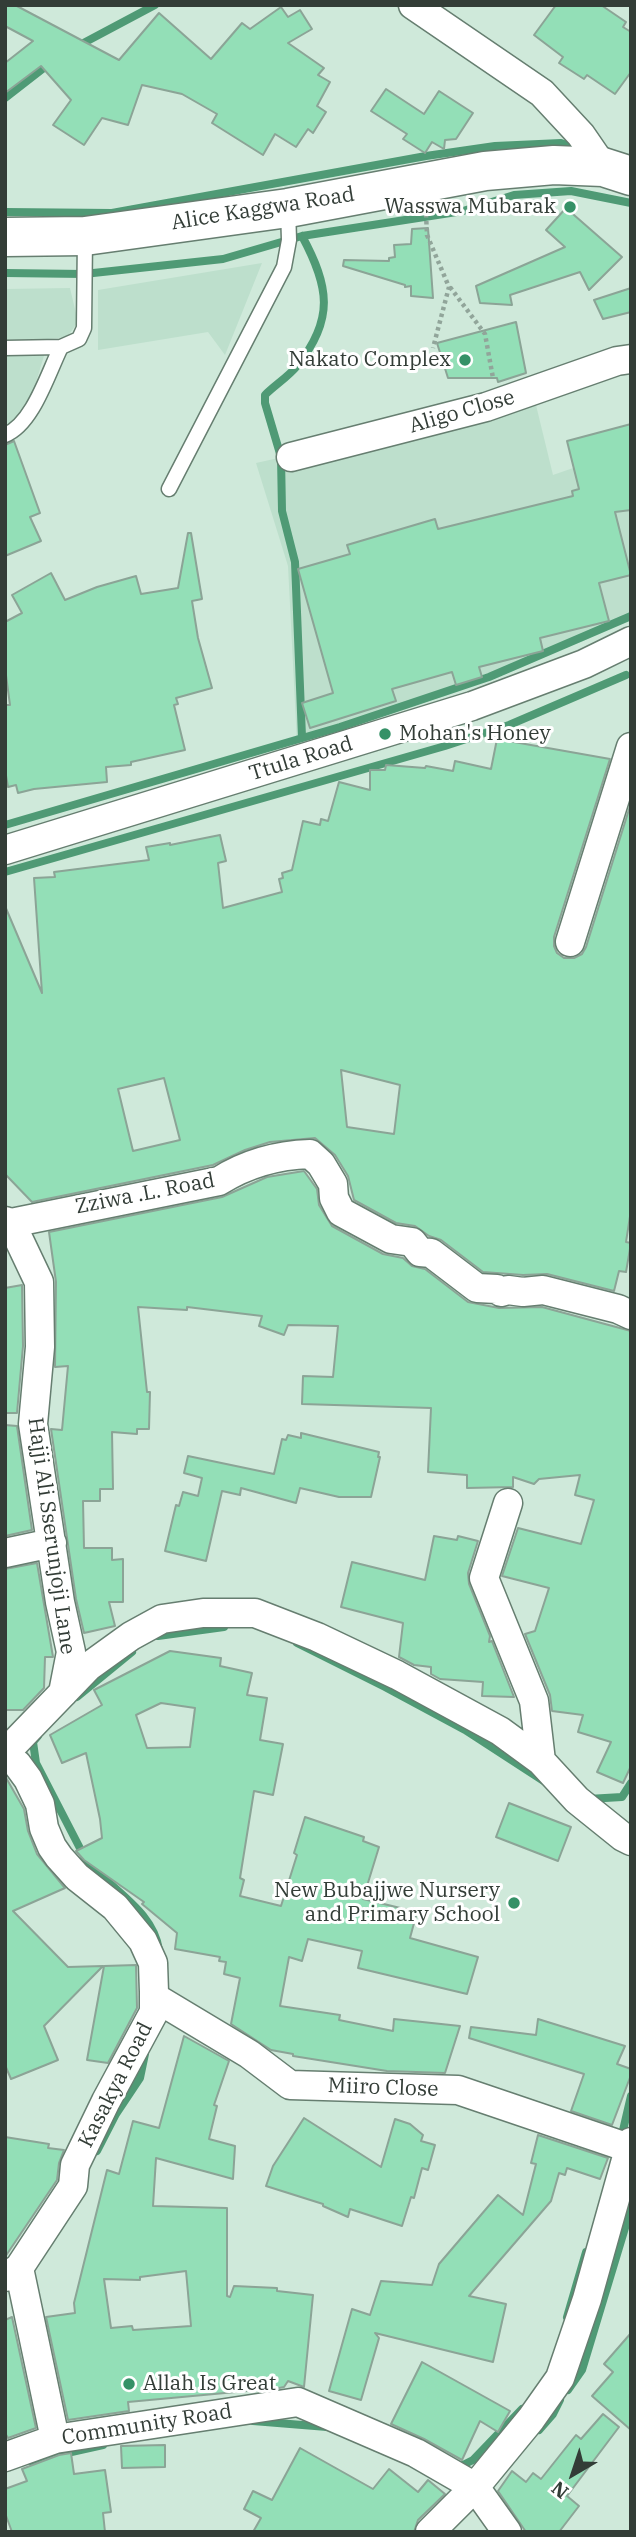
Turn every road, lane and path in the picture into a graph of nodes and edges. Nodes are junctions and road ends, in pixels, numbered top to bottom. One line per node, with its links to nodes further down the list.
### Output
1 (413, 5): 2 (street)
2 (617, 171): 4 (street, Alice Kaggwa Road)
3 (423, 204): 6 (path)
4 (288, 208): 7 (street, Alice Kaggwa Road); 17 (lane)
5 (426, 211): 9 (path)
6 (423, 218)
7 (85, 236): 8 (street, Alice Kaggwa Road); 10 (lane)
8 (5, 237)
9 (449, 287): 12 (path); 14 (path)
10 (61, 347): 11 (lane); 15 (lane)
11 (5, 348)
12 (433, 348)
13 (631, 359): 14 (street, Aligo Close)
14 (504, 401): 16 (street, Aligo Close)
15 (5, 435)
16 (291, 457)
17 (169, 489)
18 (631, 640): 20 (street, Ttula Road)
19 (631, 747): 21 (street)
20 (5, 850)
21 (570, 942)
22 (8, 1222): 23 (street, Zziwa .L. Road); 25 (street, Hajji Ali Sserunjoji Lane)
23 (631, 1315)
24 (508, 1503): 29 (street)
25 (52, 1543): 26 (street); 27 (street, Hajji Ali Sserunjoji Lane)
26 (5, 1553)
27 (63, 1693): 28 (street); 29 (street)
28 (5, 1755): 31 (street, Kasakya Road)
29 (541, 1761): 30 (street)
30 (628, 1833)
31 (154, 1997): 32 (street, Miiro Close); 33 (street, Kasakya Road)
32 (630, 2145): 36 (street)
33 (12, 2272): 34 (street)
34 (55, 2439): 35 (street, Community Road); 36 (street, Community Road)
35 (5, 2457)
36 (475, 2487): 37 (street); 38 (street)
37 (430, 2532)
38 (508, 2532)

